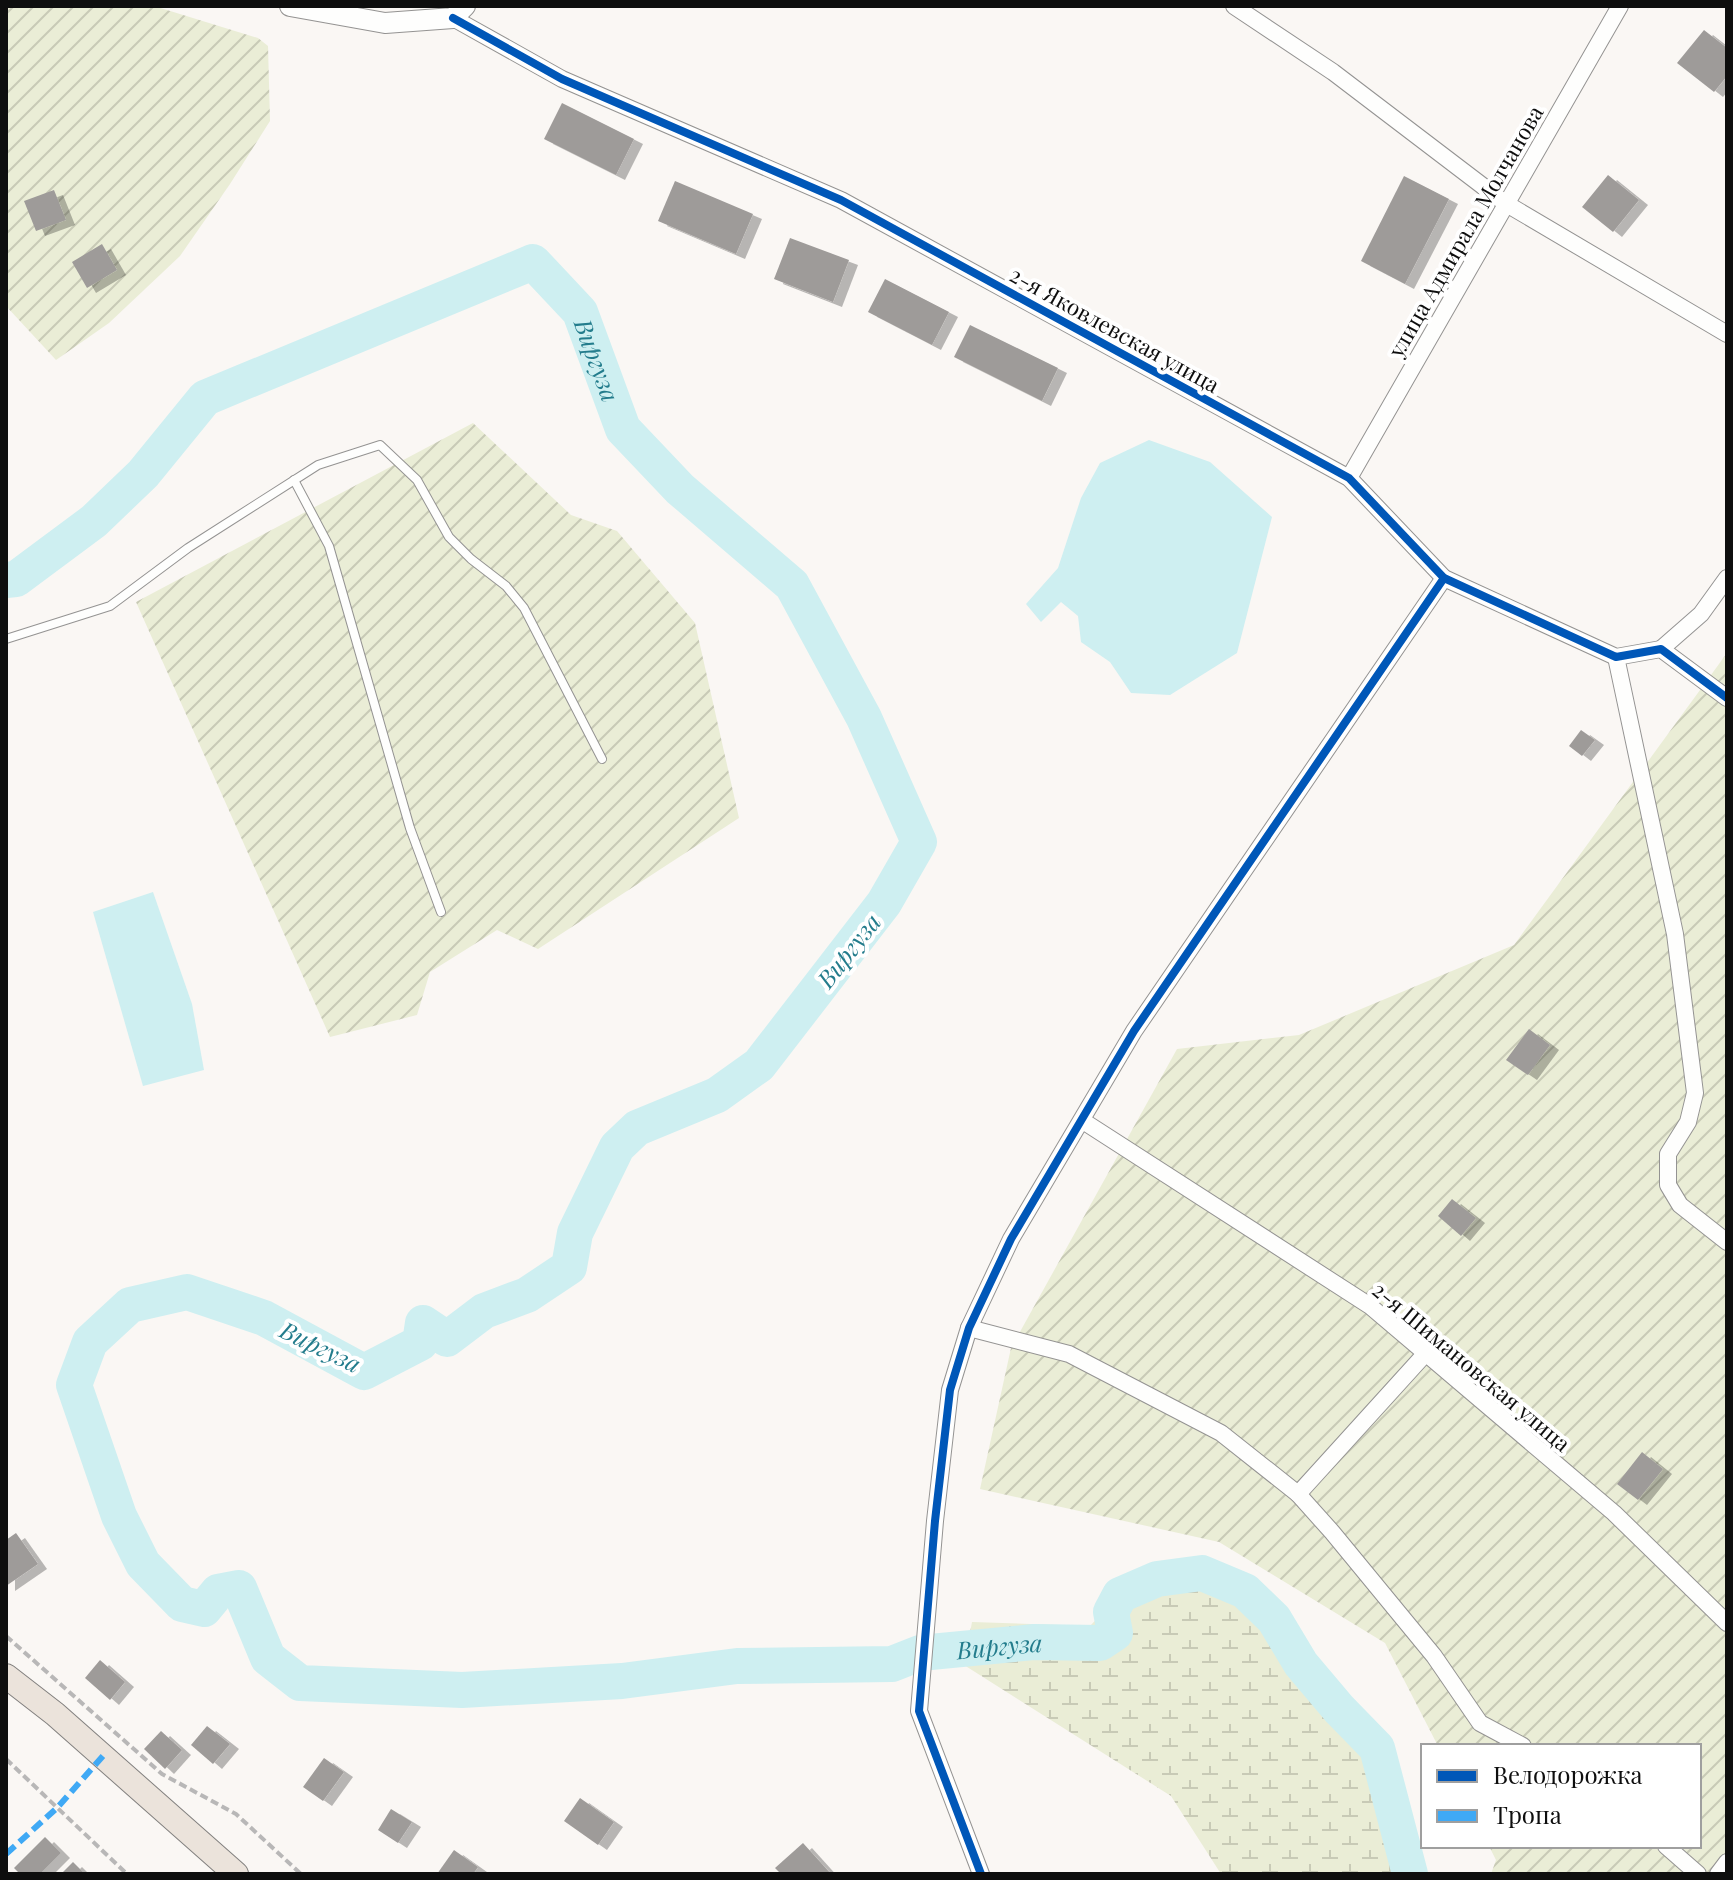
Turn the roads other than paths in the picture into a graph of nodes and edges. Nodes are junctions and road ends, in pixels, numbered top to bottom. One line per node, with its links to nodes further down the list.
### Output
1 (290, 6): 4 (street)
2 (1234, 6): 5 (street)
3 (1620, 6): 5 (street, улица Адмирала Молчанова)
4 (459, 12): 7 (street, 2-я Яковлевская улица)
5 (1505, 203): 6 (street); 7 (street, улица Адмирала Молчанова)
6 (1727, 334)
7 (1349, 478): 9 (street, 2-я Яковлевская улица)
8 (294, 480): 11 (lane); 15 (lane); 16 (lane)
9 (1444, 578): 13 (street, 2-я Яковлевская улица); 17 (street)
10 (1727, 578): 12 (street)
11 (6, 639)
12 (1661, 649): 13 (street); 14 (street)
13 (1616, 657): 18 (street)
14 (1727, 698)
15 (602, 759)
16 (441, 912)
17 (1083, 1121): 19 (street); 20 (street, 2-я Шимановская улица)
18 (1727, 1242)
19 (969, 1328): 21 (street); 28 (street)
20 (1425, 1354): 21 (street); 22 (street, 2-я Шимановская улица)
21 (1298, 1494): 24 (street)
22 (1727, 1623)
23 (6, 1676): 27 (main road)
24 (1519, 1744)
25 (1668, 1848): 29 (street)
26 (1727, 1862): 30 (street)
27 (236, 1874)
28 (981, 1874)
29 (1698, 1874)
30 (1718, 1874)

